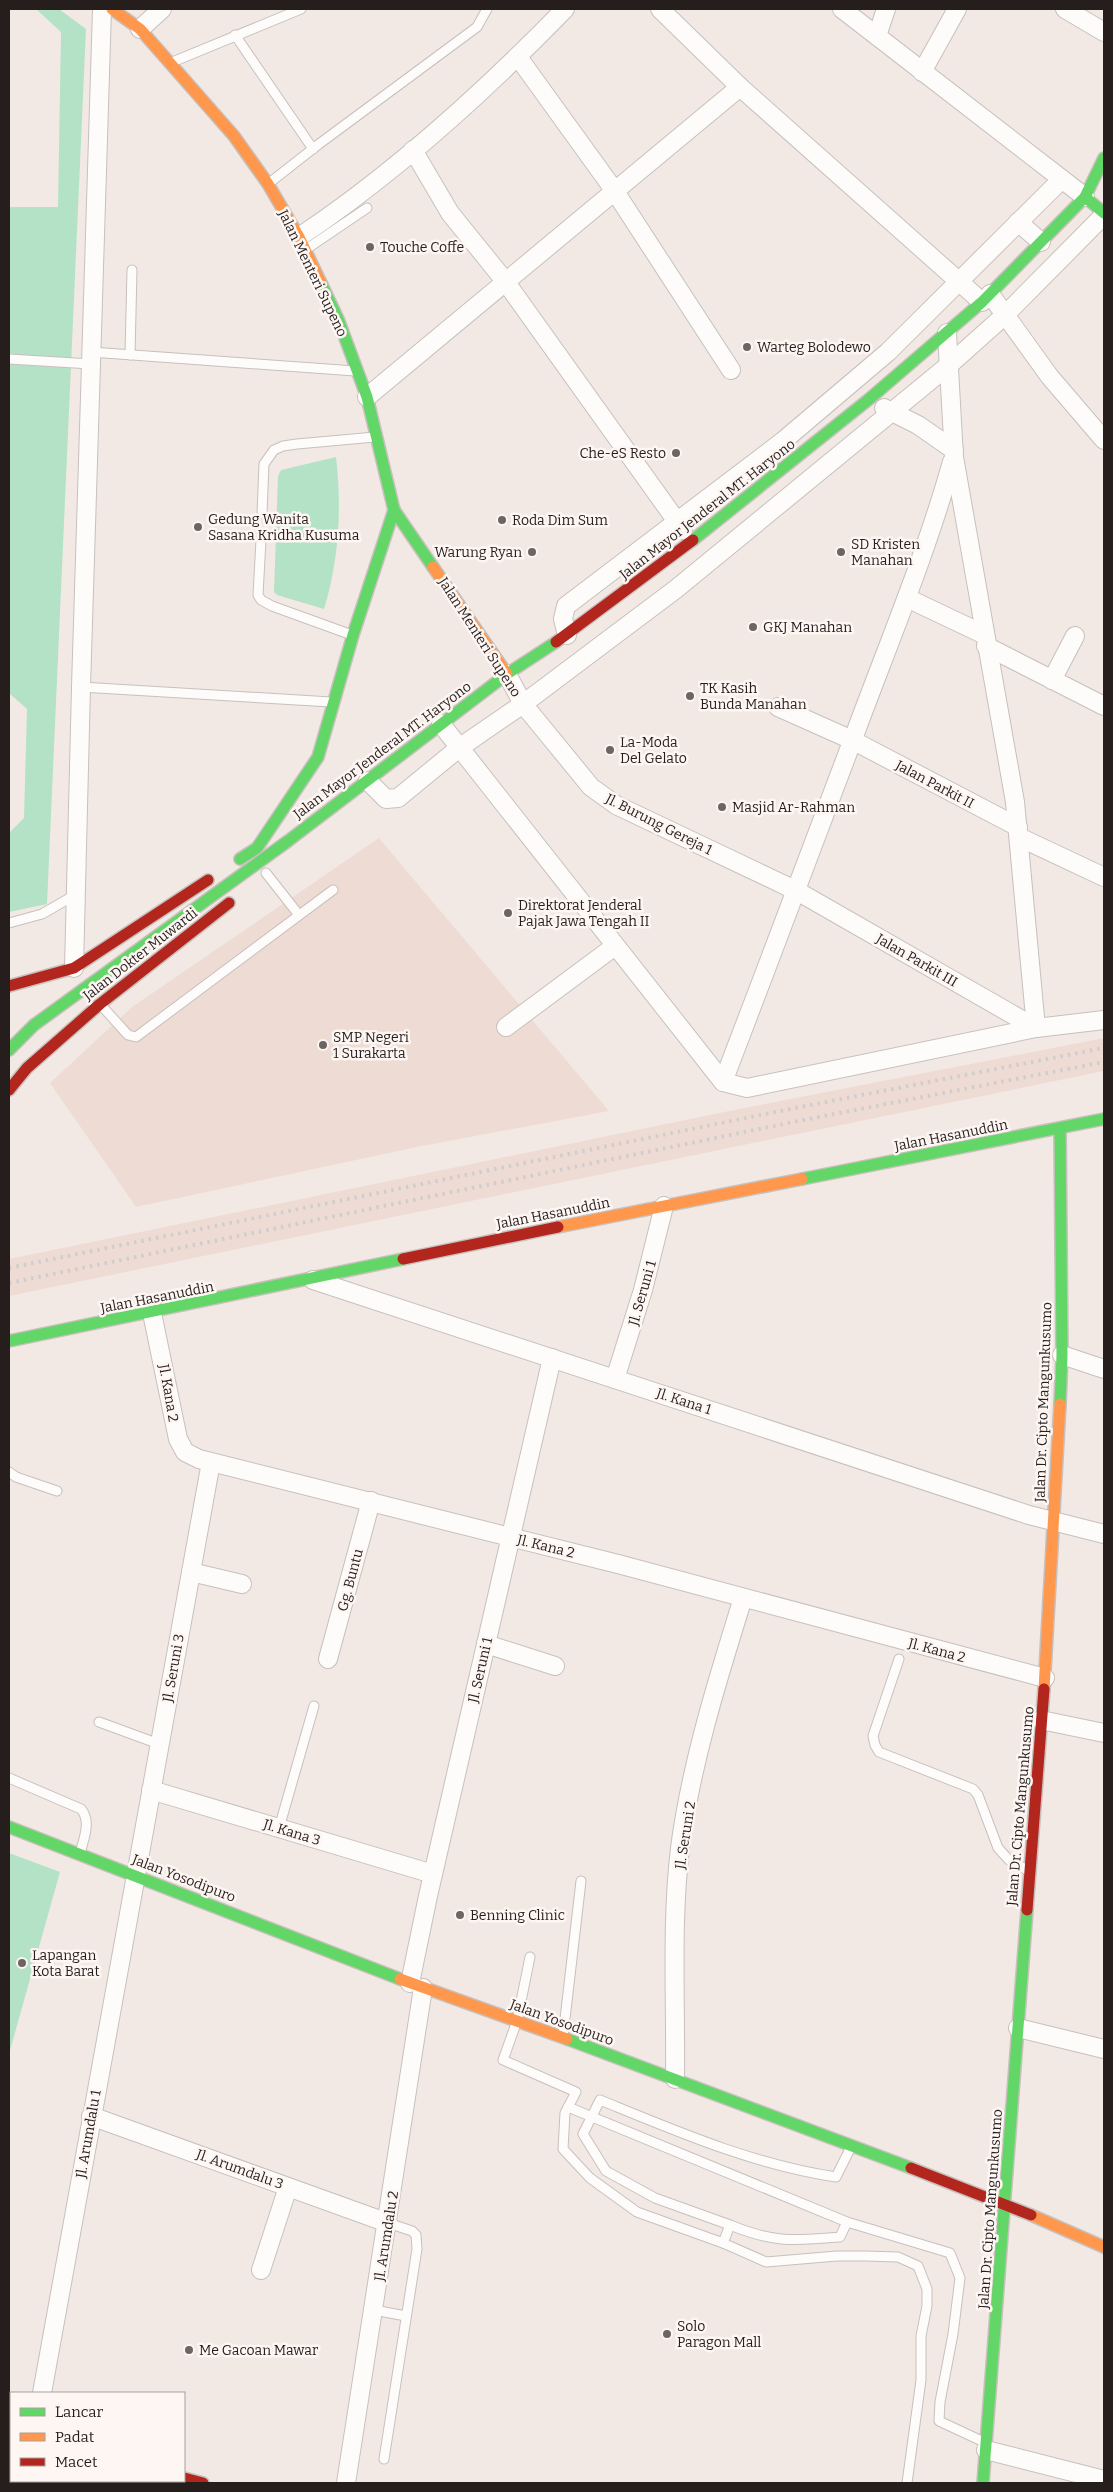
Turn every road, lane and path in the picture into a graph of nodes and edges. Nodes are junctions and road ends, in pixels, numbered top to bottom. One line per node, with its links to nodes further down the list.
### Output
1 (102, 9): 40 (street)
2 (112, 9): 12 (main road, Jalan Menteri Supeno)
3 (162, 9): 12 (street)
4 (301, 9): 14 (lane)
5 (486, 9): 20 (lane)
6 (565, 9): 16 (street)
7 (660, 9): 19 (street)
8 (842, 9): 15 (street)
9 (886, 9): 15 (street)
10 (957, 9): 18 (street)
11 (1065, 9): 13 (street)
12 (140, 30): 17 (main road, Jalan Menteri Supeno)
13 (1104, 32)
14 (235, 35): 17 (lane); 20 (lane)
15 (876, 36): 18 (street)
16 (518, 56): 21 (street); 25 (street)
17 (170, 63): 24 (main road, Jalan Menteri Supeno)
18 (922, 72): 23 (street)
19 (740, 86): 25 (street); 33 (street)
20 (313, 149): 24 (lane)
21 (413, 150): 31 (street); 34 (street)
22 (1104, 158): 26 (main road, Jalan Mayor Jenderal MT. Haryono)
23 (1062, 179): 26 (street); 29 (street)
24 (268, 184): 31 (main road, Jalan Menteri Supeno)
25 (614, 190): 34 (street); 43 (street)
26 (1085, 197): 28 (main road); 30 (main road, Jalan Mayor Jenderal MT. Haryono)
27 (367, 208): 31 (lane)
28 (1104, 214): 36 (street)
29 (1018, 222): 30 (street); 33 (street)
30 (1040, 242): 35 (main road, Jalan Mayor Jenderal MT. Haryono)
31 (302, 244): 45 (main road, Jalan Menteri Supeno)
32 (132, 270): 39 (lane)
33 (958, 280): 35 (street); 38 (street)
34 (505, 281): 47 (street); 59 (street)
35 (986, 298): 36 (street); 37 (main road, Jalan Mayor Jenderal MT. Haryono)
36 (1005, 315): 42 (street); 51 (street)
37 (947, 333): 42 (street); 44 (main road, Jalan Mayor Jenderal MT. Haryono)
38 (888, 352): 44 (street); 46 (street)
39 (130, 355): 40 (lane); 45 (lane)
40 (91, 358): 41 (lane); 74 (street)
41 (9, 359)
42 (949, 365): 49 (street); 53 (street)
43 (731, 370)
44 (904, 370): 48 (main road, Jalan Mayor Jenderal MT. Haryono)
45 (357, 371): 47 (main road, Jalan Menteri Supeno)
46 (842, 391): 48 (street); 52 (street)
47 (367, 397): 50 (main road, Jalan Menteri Supeno)
48 (868, 400): 49 (street); 54 (main road, Jalan Mayor Jenderal MT. Haryono)
49 (892, 411): 53 (street); 60 (street)
50 (376, 437): 56 (main road, Jalan Menteri Supeno); 58 (lane)
51 (1104, 440)
52 (783, 441): 54 (street); 55 (street)
53 (954, 453): 67 (street); 71 (street)
54 (796, 458): 57 (main road, Jalan Mayor Jenderal MT. Haryono)
55 (714, 494): 57 (street); 59 (street)
56 (394, 510): 68 (main road, Jalan Mayor Jenderal MT. Haryono); 72 (main road, Jalan Menteri Supeno)
57 (728, 513): 60 (street); 62 (main road, Jalan Mayor Jenderal MT. Haryono)
58 (262, 514)
59 (677, 522): 62 (street); 64 (street)
60 (745, 532): 65 (street)
61 (261, 540): 68 (lane)
62 (693, 542): 63 (main road, Jalan Mayor Jenderal MT. Haryono)
63 (661, 566): 65 (street); 66 (main road, Jalan Mayor Jenderal MT. Haryono)
64 (606, 576): 66 (street); 69 (street)
65 (676, 588): 76 (street)
66 (620, 596): 69 (main road, Jalan Mayor Jenderal MT. Haryono)
67 (907, 598): 71 (street); 80 (street)
68 (352, 635): 75 (main road, Jalan Mayor Jenderal MT. Haryono)
69 (567, 635): 72 (main road, Jalan Mayor Jenderal MT. Haryono)
70 (1075, 636): 73 (street)
71 (985, 641): 73 (street); 83 (street)
72 (507, 674): 76 (street, Jalan Menteri Supeno); 79 (main road, Jalan Mayor Jenderal MT. Haryono)
73 (1052, 680): 77 (street)
74 (80, 687): 75 (lane); 93 (street)
75 (334, 703): 85 (main road, Jalan Mayor Jenderal MT. Haryono)
76 (523, 704): 81 (street); 91 (street, Jl. Burung Gereja 1)
77 (1104, 706)
78 (778, 707): 80 (street, Jalan Parkit II)
79 (441, 724): 81 (street); 82 (main road, Jalan Mayor Jenderal MT. Haryono)
80 (852, 740): 83 (street, Jalan Parkit II); 91 (street)
81 (459, 748): 82 (street); 96 (street)
82 (368, 781): 84 (main road, Jalan Mayor Jenderal MT. Haryono)
83 (1018, 832): 88 (street, Jalan Parkit II); 102 (street)
84 (288, 841): 86 (main road); 103 (main road, Jalan Mayor Jenderal MT. Haryono)
85 (232, 864)
86 (266, 873): 89 (main road); 94 (lane)
87 (216, 875): 97 (main road)
88 (1104, 877)
89 (254, 883)
90 (333, 890): 94 (lane)
91 (798, 891): 102 (street, Jalan Parkit III); 104 (street)
92 (238, 895): 99 (main road, Jalan Dokter Muwardi)
93 (75, 896): 95 (lane); 97 (street)
94 (299, 915): 99 (lane)
95 (9, 922)
96 (615, 946): 101 (street); 104 (street)
97 (74, 968): 98 (main road)
98 (9, 986)
99 (100, 1004): 105 (main road, Jalan Dokter Muwardi)
100 (1104, 1020): 102 (street)
101 (506, 1027)
102 (1036, 1028): 104 (street)
103 (9, 1050)
104 (723, 1082)
105 (9, 1090)
106 (1104, 1119): 107 (main road, Jalan Hasanuddin)
107 (1060, 1129): 108 (main road, Jalan Hasanuddin); 112 (main road, Jalan Dr. Cipto Mangunkusumo)
108 (664, 1206): 109 (main road, Jalan Hasanuddin); 115 (street, Jl. Seruni 1)
109 (313, 1280): 110 (main road, Jalan Hasanuddin); 113 (street, Jl. Kana 1)
110 (152, 1313): 111 (main road, Jalan Hasanuddin); 116 (street, Jl. Kana 2)
111 (9, 1341)
112 (1062, 1355): 114 (street); 120 (main road, Jalan Dr. Cipto Mangunkusumo)
113 (552, 1358): 115 (street, Jl. Kana 1); 122 (street, Jl. Seruni 1)
114 (1104, 1369)
115 (615, 1379): 120 (street, Jl. Kana 1)
116 (211, 1462): 119 (street, Jl. Kana 2); 123 (street, Jl. Seruni 3)
117 (9, 1472): 118 (lane)
118 (57, 1491)
119 (371, 1501): 122 (street, Jl. Kana 2); 127 (street, Gg. Buntu)
120 (1055, 1523): 121 (street, Jl. Kana 1); 130 (main road, Jalan Dr. Cipto Mangunkusumo)
121 (1104, 1534)
122 (510, 1536): 125 (street, Jl. Kana 2); 126 (street, Jl. Seruni 1)
123 (190, 1572): 124 (street); 135 (street, Jl. Seruni 3)
124 (242, 1584)
125 (743, 1598): 130 (street, Jl. Kana 2); 151 (street, Jl. Seruni 2)
126 (486, 1644): 129 (street); 143 (street, Jl. Seruni 1)
127 (328, 1659)
128 (899, 1659): 141 (lane)
129 (555, 1666)
130 (1046, 1678): 132 (main road, Jalan Dr. Cipto Mangunkusumo)
131 (314, 1706): 139 (lane)
132 (1041, 1720): 134 (street); 141 (main road, Jalan Dr. Cipto Mangunkusumo)
133 (99, 1722): 135 (lane)
134 (1104, 1733)
135 (159, 1744): 137 (street, Jl. Seruni 3)
136 (9, 1778): 140 (lane)
137 (151, 1790): 139 (street, Jl. Kana 3); 142 (street, Jl. Seruni 3)
138 (9, 1827): 140 (main road, Jalan Yosodipuro)
139 (279, 1828): 143 (street, Jl. Kana 3)
140 (80, 1854): 142 (main road, Jalan Yosodipuro)
141 (1029, 1871): 148 (main road, Jalan Dr. Cipto Mangunkusumo)
142 (134, 1874): 146 (main road, Jalan Yosodipuro); 153 (street, Jl. Arumdalu 1)
143 (433, 1874): 146 (street, Jl. Seruni 1)
144 (581, 1881): 149 (lane)
145 (530, 1957): 147 (lane)
146 (416, 1985): 147 (main road, Jalan Yosodipuro); 159 (street, Jl. Arumdalu 2)
147 (516, 2021): 149 (main road, Jalan Yosodipuro); 152 (lane)
148 (1018, 2028): 150 (street); 157 (main road, Jalan Dr. Cipto Mangunkusumo)
149 (563, 2037): 151 (main road, Jalan Yosodipuro)
150 (1104, 2048)
151 (675, 2079): 155 (main road, Jalan Yosodipuro)
152 (568, 2107): 154 (lane); 161 (lane)
153 (91, 2116): 156 (street, Jl. Arumdalu 3); 166 (street, Jl. Arumdalu 1)
154 (589, 2118): 155 (lane); 158 (lane); 160 (lane)
155 (849, 2151): 157 (main road, Jalan Yosodipuro)
156 (288, 2187): 159 (street, Jl. Arumdalu 3); 163 (street)
157 (1006, 2204): 162 (main road, Jalan Yosodipuro); 167 (main road, Jalan Dr. Cipto Mangunkusumo)
158 (847, 2222): 160 (lane); 167 (lane)
159 (388, 2223): 164 (street, Jl. Arumdalu 2); 165 (lane)
160 (730, 2225): 161 (lane)
161 (723, 2243): 173 (lane)
162 (1104, 2247)
163 (261, 2270)
164 (374, 2310): 165 (lane); 172 (street, Jl. Arumdalu 2)
165 (406, 2316): 168 (lane)
166 (42, 2392)
167 (986, 2447): 170 (street); 174 (main road, Jalan Dr. Cipto Mangunkusumo)
168 (384, 2459)
169 (185, 2478): 171 (main road)
170 (1104, 2480)
171 (203, 2483)
172 (346, 2483)
173 (907, 2483)
174 (983, 2483)

